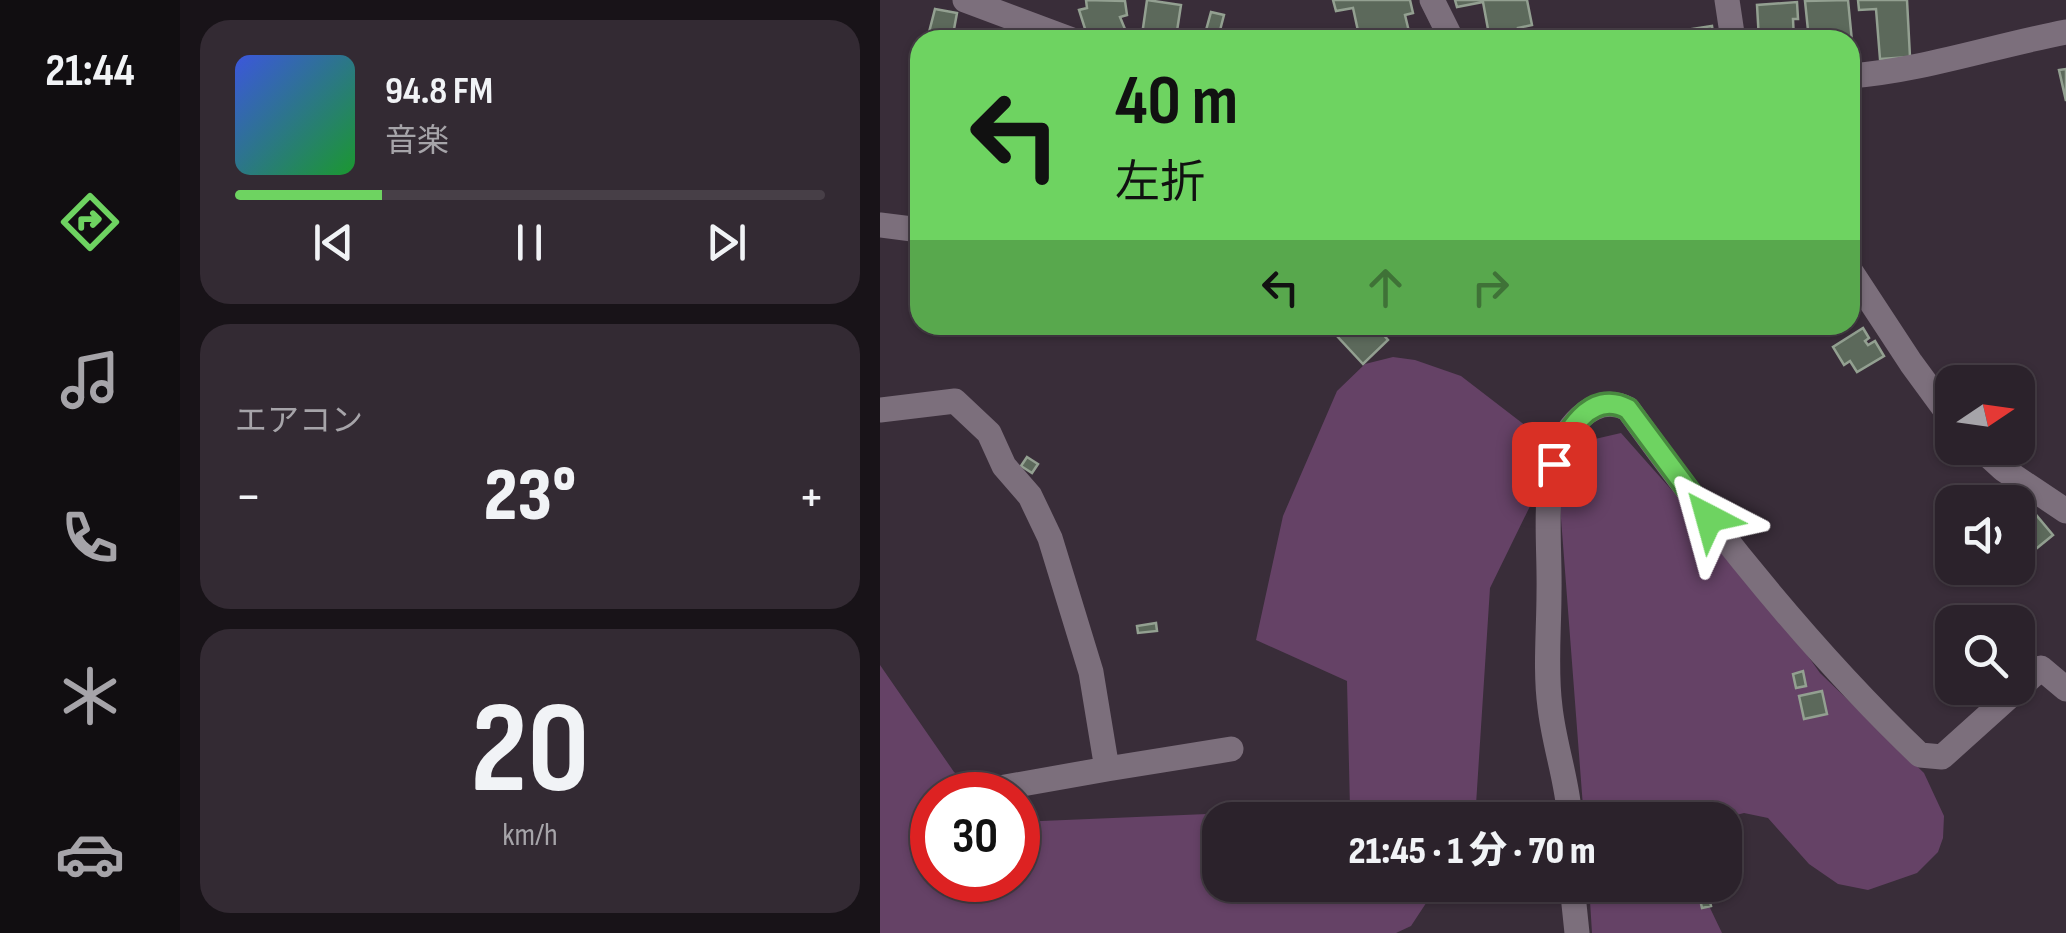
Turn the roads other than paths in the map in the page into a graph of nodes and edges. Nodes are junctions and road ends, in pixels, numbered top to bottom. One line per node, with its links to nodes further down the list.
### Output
1 (966, 0): 4 (street)
2 (1432, 0): 5 (street)
3 (1727, 0): 6 (street)
4 (1046, 30)
5 (1447, 30)
6 (1731, 30)
7 (2066, 32): 8 (street)
8 (1860, 75)
9 (880, 225): 10 (street)
10 (910, 229)
11 (1860, 285): 12 (street)
12 (1935, 396)
13 (880, 410): 18 (street)
14 (1999, 465): 15 (street)
15 (2066, 511)
16 (2066, 688): 20 (street)
17 (1231, 749): 18 (street)
18 (1107, 769): 19 (street)
19 (1040, 780)
20 (1567, 802)
21 (1574, 902): 22 (street)
22 (1577, 933)

